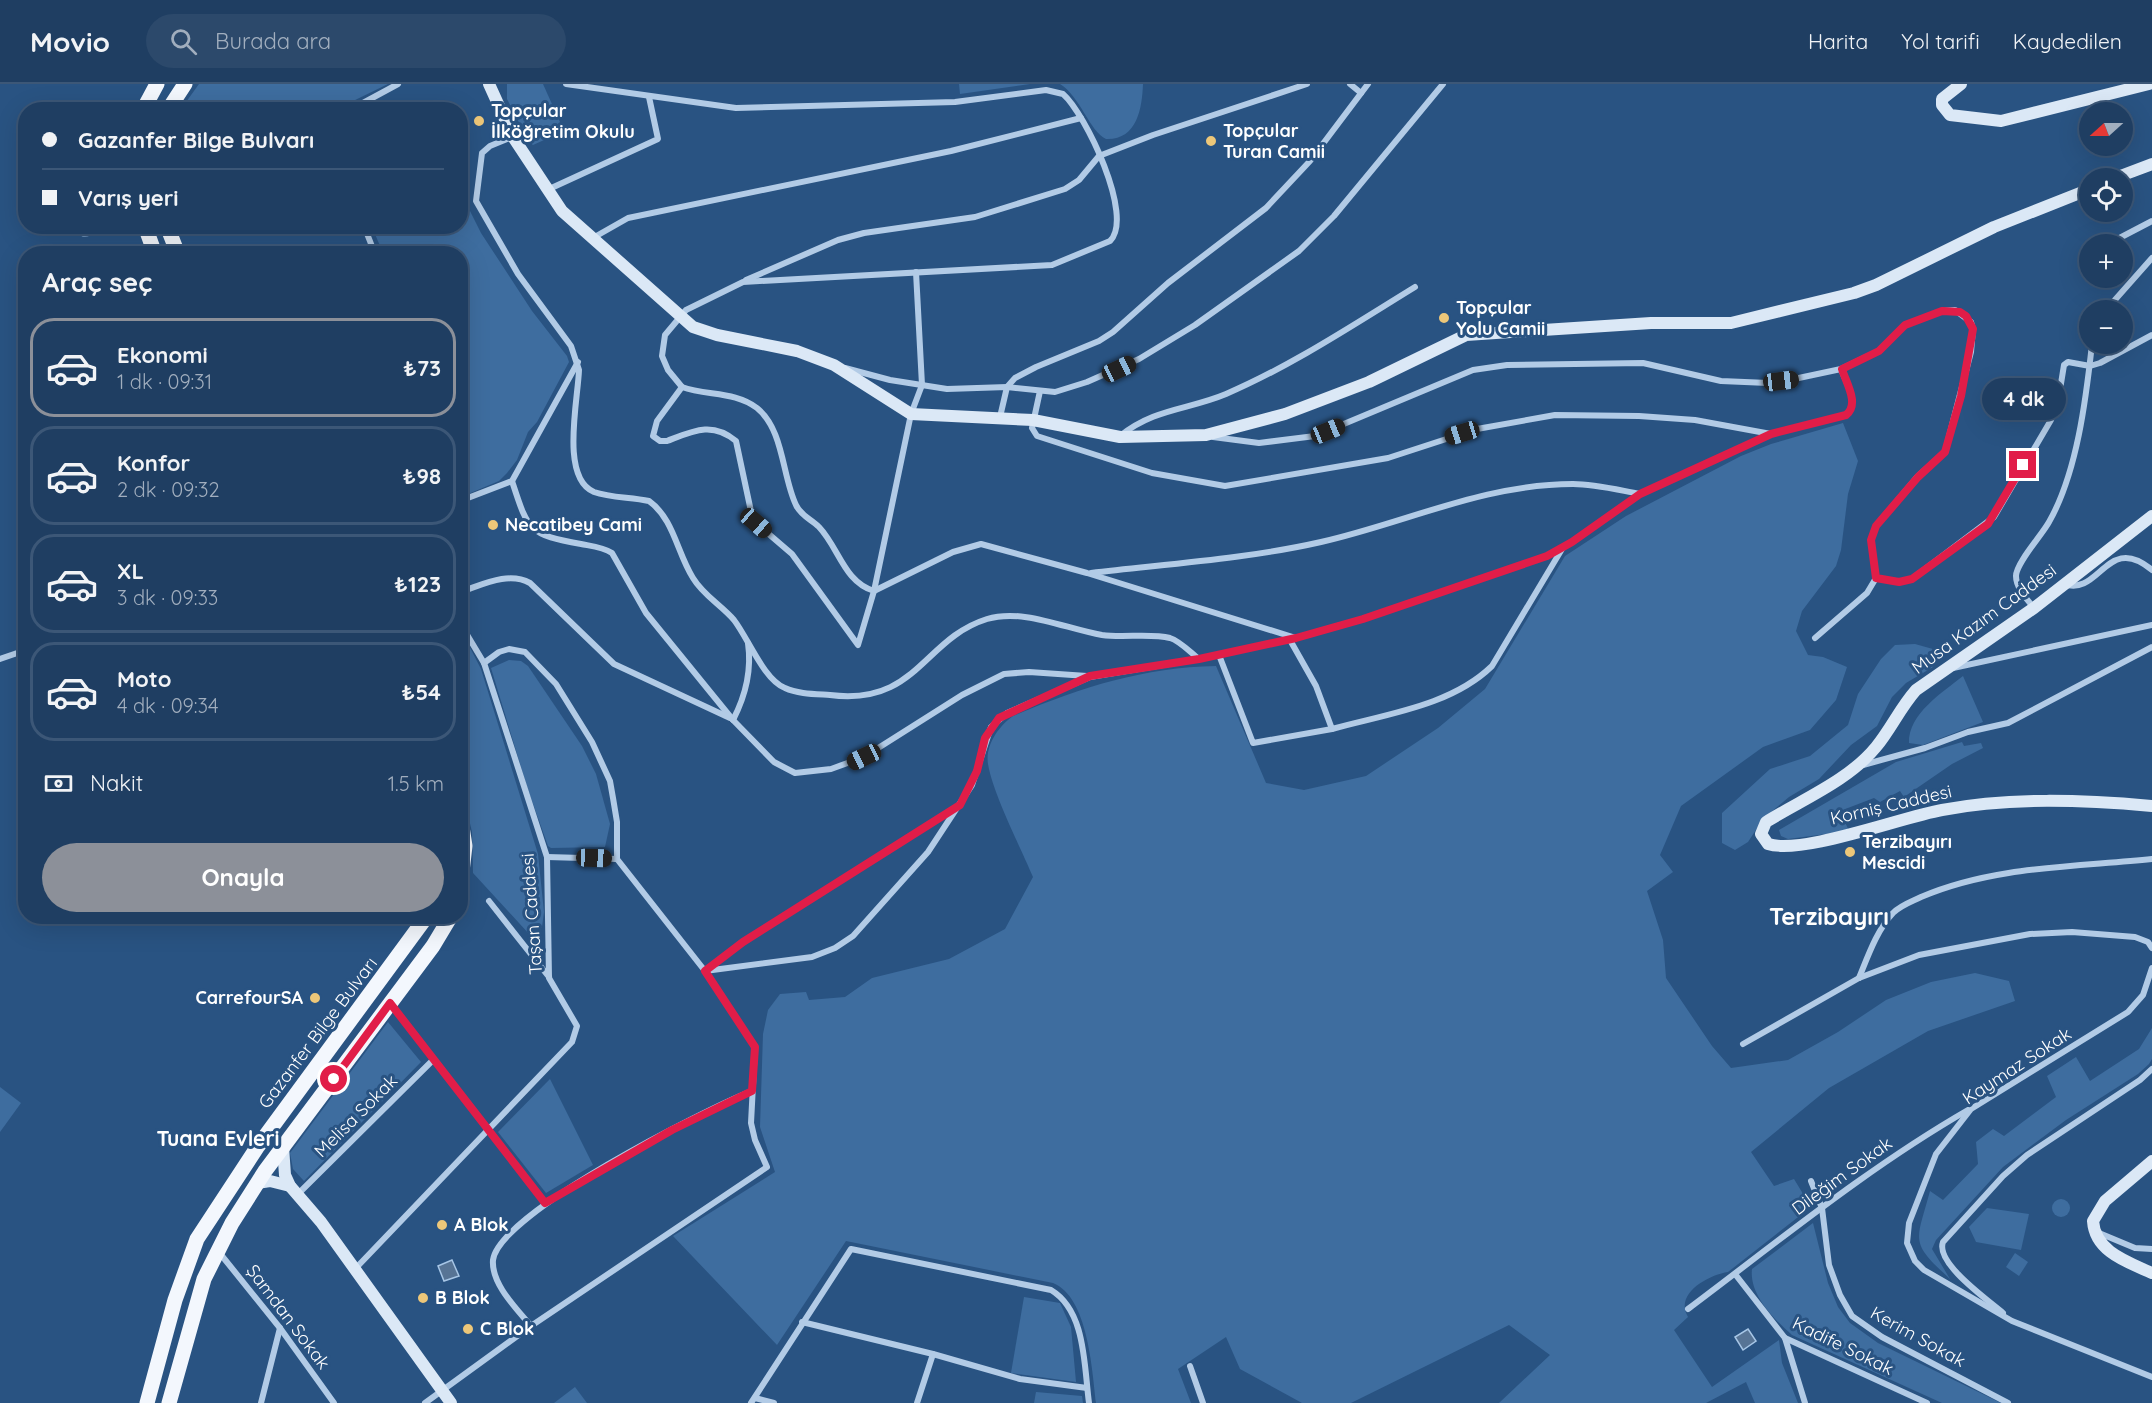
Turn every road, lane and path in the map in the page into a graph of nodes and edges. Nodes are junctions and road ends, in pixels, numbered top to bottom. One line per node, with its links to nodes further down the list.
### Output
1 (185, 84): 15 (main road)
2 (398, 84): 16 (street)
3 (489, 84): 18 (main road)
4 (566, 84): 13 (street)
5 (1307, 84): 19 (street)
6 (1350, 84): 12 (street)
7 (1368, 84): 12 (street)
8 (1443, 84): 42 (street)
9 (1961, 84): 10 (main road)
10 (2149, 84)
11 (153, 87): 14 (main road)
12 (1361, 93): 41 (street)
13 (649, 97): 17 (street); 22 (street)
14 (146, 102)
15 (173, 102)
16 (365, 102)
17 (1081, 118): 19 (street); 26 (street)
18 (513, 136): 22 (main road); 35 (street)
19 (1100, 156): 28 (street); 29 (street)
20 (2152, 164): 21 (main road)
21 (2133, 171)
22 (547, 190): 26 (main road)
23 (2079, 193): 47 (main road)
24 (2152, 221): 25 (street)
25 (2127, 234)
26 (591, 239): 32 (main road)
27 (2152, 258): 31 (street)
28 (916, 272): 29 (street); 39 (street)
29 (743, 282): 32 (street)
30 (1415, 287): 48 (street)
31 (2115, 300)
32 (680, 316): 36 (main road); 40 (street)
33 (2152, 335): 37 (street)
34 (2091, 354): 37 (street)
35 (578, 362): 49 (street); 65 (street)
36 (834, 365): 39 (street); 43 (main road)
37 (2090, 366): 56 (street); 60 (street)
38 (1842, 369): 46 (street); 47 (street); 56 (street)
39 (922, 385): 41 (street); 43 (street)
40 (682, 387): 59 (street); 59 (street)
41 (1007, 387): 42 (street); 44 (street)
42 (1041, 391): 45 (street)
43 (911, 414): 44 (main road); 59 (street)
44 (1000, 417): 45 (main road)
45 (1033, 420): 46 (street); 48 (main road)
46 (1771, 434): 50 (street)
47 (1206, 435): 48 (main road)
48 (1120, 436)
49 (512, 481): 51 (street); 74 (street)
50 (1640, 494): 53 (street); 55 (street)
51 (468, 498)
52 (2152, 516): 57 (main road, Musa Kazım Caddesi)
53 (1562, 549): 64 (street); 75 (street)
54 (2152, 570): 57 (street)
55 (1087, 573): 59 (street); 64 (street)
56 (1876, 578): 63 (street)
57 (2064, 584): 60 (main road, Musa Kazım Caddesi)
58 (468, 589): 74 (street)
59 (874, 591)
60 (2034, 608): 72 (main road, Musa Kazım Caddesi)
61 (2152, 625): 72 (street)
62 (468, 636): 71 (street, Taşan Caddesi)
63 (1815, 638)
64 (1293, 639): 68 (street); 75 (street)
65 (748, 640): 69 (street); 74 (street)
66 (2152, 647): 76 (street)
67 (18, 653): 70 (street)
68 (1219, 655): 69 (street); 75 (street)
69 (1199, 659): 73 (street)
70 (0, 660)
71 (484, 663): 79 (street, Taşan Caddesi); 80 (street)
72 (1943, 670): 76 (main road, Musa Kazım Caddesi)
73 (1090, 676): 74 (street); 77 (street)
74 (733, 720)
75 (1332, 729)
76 (1854, 767): 78 (main road, Korniş Caddesi)
77 (960, 805): 87 (street); 87 (street)
78 (2152, 806)
79 (547, 857): 80 (street); 88 (street, Taşan Caddesi)
80 (617, 859): 87 (street)
81 (2152, 859): 89 (street)
82 (489, 901): 88 (street)
83 (421, 924): 122 (main road, Gazanfer Bilge Bulvarı)
84 (447, 924): 90 (main road)
85 (2152, 948): 89 (street)
86 (2152, 968): 95 (street, Kaymaz Sokak)
87 (705, 971): 94 (street)
88 (549, 978): 96 (street, Taşan Caddesi)
89 (1859, 978): 91 (street)
90 (390, 1003): 92 (street); 97 (main road)
91 (1743, 1044)
92 (434, 1059): 96 (street); 101 (street, Melisa Sokak)
93 (2152, 1069): 112 (street)
94 (752, 1091): 102 (street); 113 (street)
95 (1971, 1109): 103 (street, Dileğim Sokak); 112 (street, Kaymaz Sokak)
96 (488, 1130): 102 (street); 107 (street, Taşan Caddesi)
97 (283, 1147): 100 (main road); 101 (main road)
98 (2152, 1161): 104 (main road)
99 (1811, 1181): 103 (street, Kerim Sokak)
100 (257, 1182): 101 (main road); 105 (main road)
101 (294, 1190): 107 (main road)
102 (545, 1203): 113 (street)
103 (1822, 1208): 109 (street, Dileğim Sokak); 134 (street, Kerim Sokak)
104 (2093, 1231): 106 (street); 108 (main road)
105 (217, 1249): 114 (street, Şamdan Sokak); 123 (main road)
106 (2152, 1249)
107 (355, 1269): 120 (main road)
108 (2152, 1273)
109 (1735, 1274): 110 (street, Dileğim Sokak); 115 (street, Kadife Sokak)
110 (1688, 1309)
111 (802, 1322): 116 (street); 119 (street); 121 (street)
112 (2012, 1322): 118 (street, Kaymaz Sokak)
113 (531, 1326): 120 (street)
114 (280, 1328): 124 (street); 125 (street, Şamdan Sokak)
115 (1785, 1338): 132 (street); 133 (street, Kadife Sokak)
116 (933, 1354): 119 (street); 129 (street)
117 (1190, 1366): 131 (street)
118 (2152, 1377)
119 (1087, 1388): 130 (street)
120 (441, 1391): 126 (street); 127 (main road)
121 (753, 1400): 128 (street)
122 (147, 1403)
123 (169, 1403)
124 (261, 1403)
125 (334, 1403)
126 (425, 1403)
127 (451, 1403)
128 (774, 1403)
129 (917, 1403)
130 (1089, 1403)
131 (1203, 1403)
132 (1805, 1403)
133 (1928, 1403)
134 (2008, 1403)

